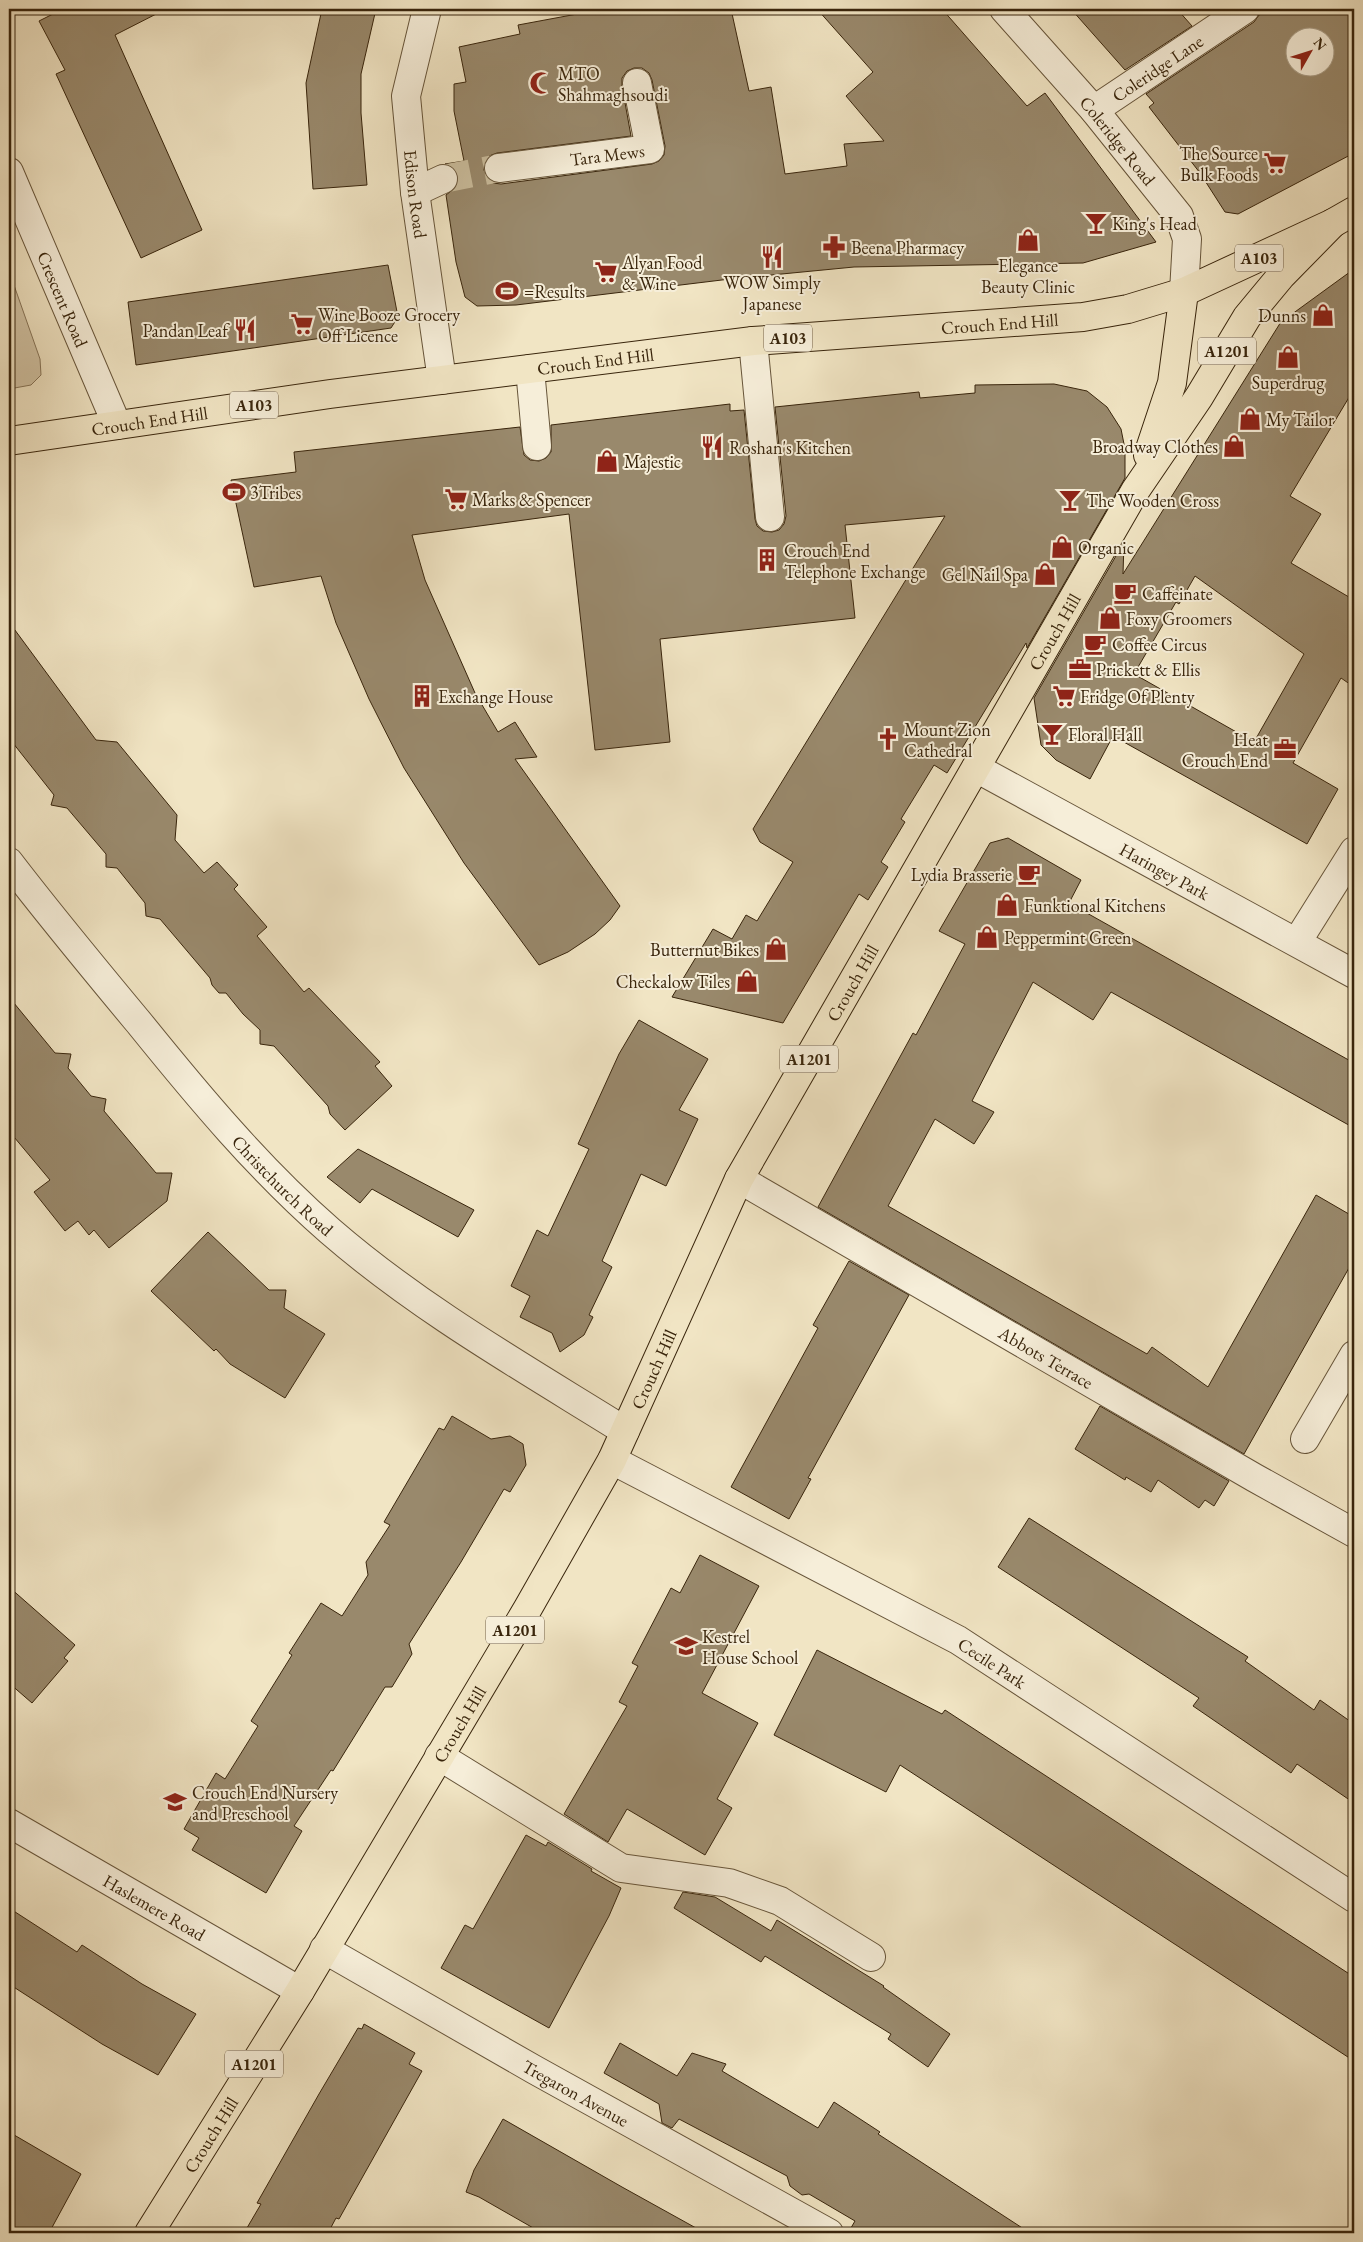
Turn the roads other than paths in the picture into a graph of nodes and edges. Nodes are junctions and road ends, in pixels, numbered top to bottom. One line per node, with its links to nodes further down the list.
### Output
1 (427, 9): 9 (street, Edison Road)
2 (1004, 9): 5 (street, Coleridge Road)
3 (1245, 9): 5 (street, Coleridge Lane)
4 (637, 83): 6 (street, Tara Mews)
5 (1094, 110): 11 (street, Coleridge Road)
6 (499, 168)
7 (9, 172): 15 (street, Crescent Road)
8 (443, 179): 9 (street)
9 (415, 192): 14 (street, Edison Road)
10 (1344, 217): 11 (main road, A103); 18 (main road, Crouch Hill / A1201)
11 (1184, 292): 12 (main road, Crouch End Hill / A103); 18 (main road, Crouch Hill / A1201)
12 (753, 341): 13 (main road, Crouch End Hill / A103); 19 (street)
13 (530, 369): 14 (main road, Crouch End Hill / A103); 17 (street)
14 (442, 380): 15 (main road, Crouch End Hill / A103)
15 (117, 425): 16 (main road, Crouch End Hill / A103)
16 (9, 441)
17 (537, 446)
18 (1136, 492): 20 (main road, Crouch Hill / A1201)
19 (770, 517)
20 (976, 768): 23 (street, Haringey Park); 25 (main road, Crouch Hill / A1201)
21 (1354, 851): 23 (street)
22 (9, 862): 27 (street, Christchurch Road)
23 (1297, 942): 24 (street, Haringey Park)
24 (1354, 974)
25 (739, 1179): 27 (main road, Crouch Hill / A1201); 30 (street, Abbots Terrace)
26 (1354, 1355): 28 (street)
27 (626, 1431): 29 (main road, Crouch Hill / A1201)
28 (1305, 1438)
29 (612, 1460): 31 (main road, Crouch Hill / A1201); 33 (street, Cecile Park)
30 (1354, 1533)
31 (440, 1756): 34 (main road, Crouch Hill / A1201); 35 (street)
32 (9, 1823): 36 (street, Haslemere Road)
33 (1354, 1898)
34 (324, 1948): 36 (main road, Crouch Hill / A1201); 37 (street, Tregaron Avenue)
35 (871, 1957)
36 (300, 1991): 38 (main road, Crouch Hill / A1201)
37 (816, 2230)
38 (149, 2233)

